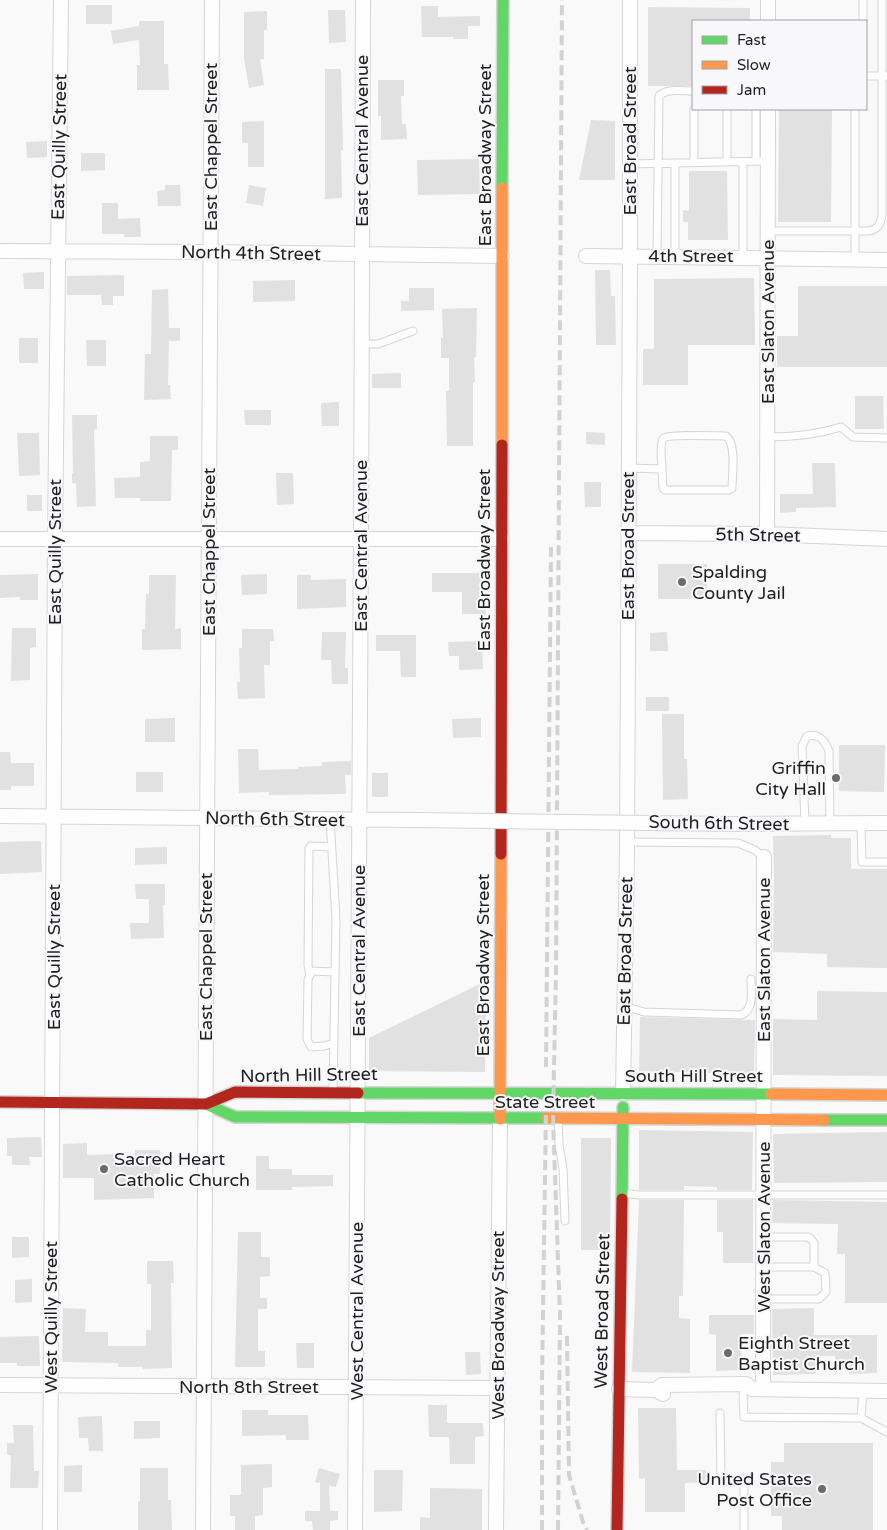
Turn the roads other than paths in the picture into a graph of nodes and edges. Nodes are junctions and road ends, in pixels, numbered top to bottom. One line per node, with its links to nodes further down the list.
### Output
1 (61, 0): 28 (street, East Quilly Street)
2 (212, 0): 30 (street, East Chappel Street)
3 (363, 0): 31 (street, East Central Avenue)
4 (503, 0): 32 (main road, East Broadway Street)
5 (630, 0): 25 (street, East Broad Street)
6 (768, 0): 9 (street)
7 (863, 0): 10 (lane)
8 (882, 0): 12 (lane)
9 (768, 20)
10 (863, 20)
11 (867, 76): 12 (lane)
12 (884, 76): 27 (lane)
13 (692, 91): 23 (lane)
14 (694, 110): 20 (lane)
15 (726, 110): 21 (lane)
16 (756, 110): 19 (lane)
17 (768, 110): 19 (street, East Slaton Avenue)
18 (855, 110): 27 (lane)
19 (762, 161): 22 (lane); 26 (street, East Slaton Avenue)
20 (694, 162): 21 (lane); 24 (lane)
21 (727, 162): 22 (lane)
22 (743, 162): 37 (lane)
23 (658, 163): 24 (lane); 25 (lane); 35 (lane)
24 (676, 163): 36 (lane)
25 (630, 164): 34 (street, East Broad Street)
26 (768, 231): 27 (lane); 38 (street, East Slaton Avenue)
27 (855, 232): 39 (lane)
28 (58, 250): 29 (street, North 4th Street); 30 (street, North 4th Street); 51 (street, East Quilly Street)
29 (0, 251)
30 (210, 252): 31 (street, North 4th Street); 49 (street, East Chappel Street)
31 (362, 255): 32 (street, North 4th Street); 42 (street, East Central Avenue)
32 (502, 256): 54 (main road, East Broadway Street)
33 (586, 256): 34 (street, 4th Street)
34 (630, 256): 35 (street, 4th Street); 45 (street, East Broad Street)
35 (657, 256): 36 (street, 4th Street)
36 (675, 256): 37 (street, 4th Street)
37 (743, 257): 38 (street, 4th Street)
38 (769, 259): 39 (street, 4th Street); 43 (street, East Slaton Avenue)
39 (855, 260): 40 (street, 4th Street)
40 (887, 260)
41 (412, 331): 42 (lane)
42 (362, 344): 52 (street, East Central Avenue)
43 (768, 437): 44 (lane); 48 (street, East Slaton Avenue)
44 (887, 438)
45 (629, 468): 46 (lane); 47 (street, East Broad Street)
46 (662, 469): 46 (lane)
47 (628, 533): 48 (street, 5th Street); 65 (street, East Broad Street)
48 (767, 534): 53 (street, 5th Street)
49 (210, 538): 51 (street); 52 (street); 57 (street, East Chappel Street)
50 (0, 539): 51 (street)
51 (55, 539): 56 (street, East Quilly Street)
52 (361, 539): 54 (street); 59 (street, East Central Avenue)
53 (887, 539)
54 (502, 540): 76 (main road, East Broadway Street)
55 (0, 816): 56 (street, North 6th Street)
56 (55, 817): 57 (street, North 6th Street); 81 (street, East Quilly Street)
57 (207, 818): 58 (street, North 6th Street); 82 (street, East Chappel Street)
58 (330, 819): 59 (street, North 6th Street); 66 (lane)
59 (359, 819): 60 (street, North 6th Street, bridge); 75 (street, East Central Avenue)
60 (550, 822): 61 (street, South 6th Street, bridge)
61 (805, 823): 62 (street, South 6th Street); 62 (lane)
62 (830, 823): 63 (street, South 6th Street)
63 (861, 823): 64 (street, South 6th Street); 68 (lane)
64 (887, 823)
65 (627, 842): 67 (lane); 72 (street, East Broad Street)
66 (331, 846): 69 (lane); 70 (lane)
67 (764, 857): 78 (street, East Slaton Avenue)
68 (887, 862)
69 (335, 972): 70 (lane); 73 (lane)
70 (310, 975): 73 (lane)
71 (751, 978): 72 (lane)
72 (624, 1006): 77 (street, East Broad Street)
73 (334, 1043): 74 (lane)
74 (333, 1091): 75 (main road, North Hill Street); 82 (main road, North Hill Street)
75 (358, 1091): 76 (main road, North Hill Street); 83 (street, West Central Avenue)
76 (500, 1092): 77 (main road, South Hill Street); 85 (main road, East Broadway Street)
77 (623, 1093): 78 (main road, South Hill Street); 86 (main road, West Broad Street)
78 (764, 1094): 79 (main road, South Hill Street); 87 (street, West Slaton Avenue)
79 (887, 1094)
80 (0, 1102): 81 (main road, North Hill Street)
81 (52, 1103): 82 (main road, North Hill Street); 98 (street, West Quilly Street)
82 (206, 1104): 83 (main road, State Street); 99 (street, East Chappel Street)
83 (358, 1118): 85 (main road, State Street); 100 (street, West Central Avenue)
84 (558, 1118): 85 (main road, State Street); 86 (main road, State Street); 92 (lane)
85 (500, 1119): 101 (street, West Broadway Street)
86 (622, 1119): 87 (main road, State Street); 89 (main road, West Broad Street)
87 (764, 1119): 88 (main road, State Street); 90 (street, West Slaton Avenue)
88 (887, 1120)
89 (621, 1193): 90 (lane); 102 (main road, West Broad Street)
90 (764, 1195): 91 (lane); 93 (street, West Slaton Avenue)
91 (887, 1195)
92 (565, 1221)
93 (764, 1237): 94 (street, West Slaton Avenue); 95 (lane)
94 (764, 1267): 95 (lane); 96 (street, West Slaton Avenue)
95 (814, 1267): 96 (lane)
96 (763, 1299): 103 (street, West Slaton Avenue)
97 (0, 1385): 98 (street, North 8th Street)
98 (51, 1385): 99 (street, North 8th Street); 109 (street, West Quilly Street)
99 (203, 1387): 100 (street, North 8th Street); 110 (street, East Chappel Street)
100 (356, 1387): 101 (street, North 8th Street); 111 (street, West Central Avenue)
101 (498, 1388): 112 (street, West Broadway Street)
102 (619, 1389): 103 (street); 113 (main road, West Broad Street)
103 (753, 1391): 104 (street); 107 (lane)
104 (862, 1391): 105 (street); 107 (lane)
105 (887, 1392)
106 (720, 1413): 114 (lane)
107 (861, 1418): 108 (lane)
108 (887, 1432)
109 (50, 1530)
110 (203, 1530)
111 (355, 1530)
112 (496, 1530)
113 (617, 1530)
114 (744, 1530)

